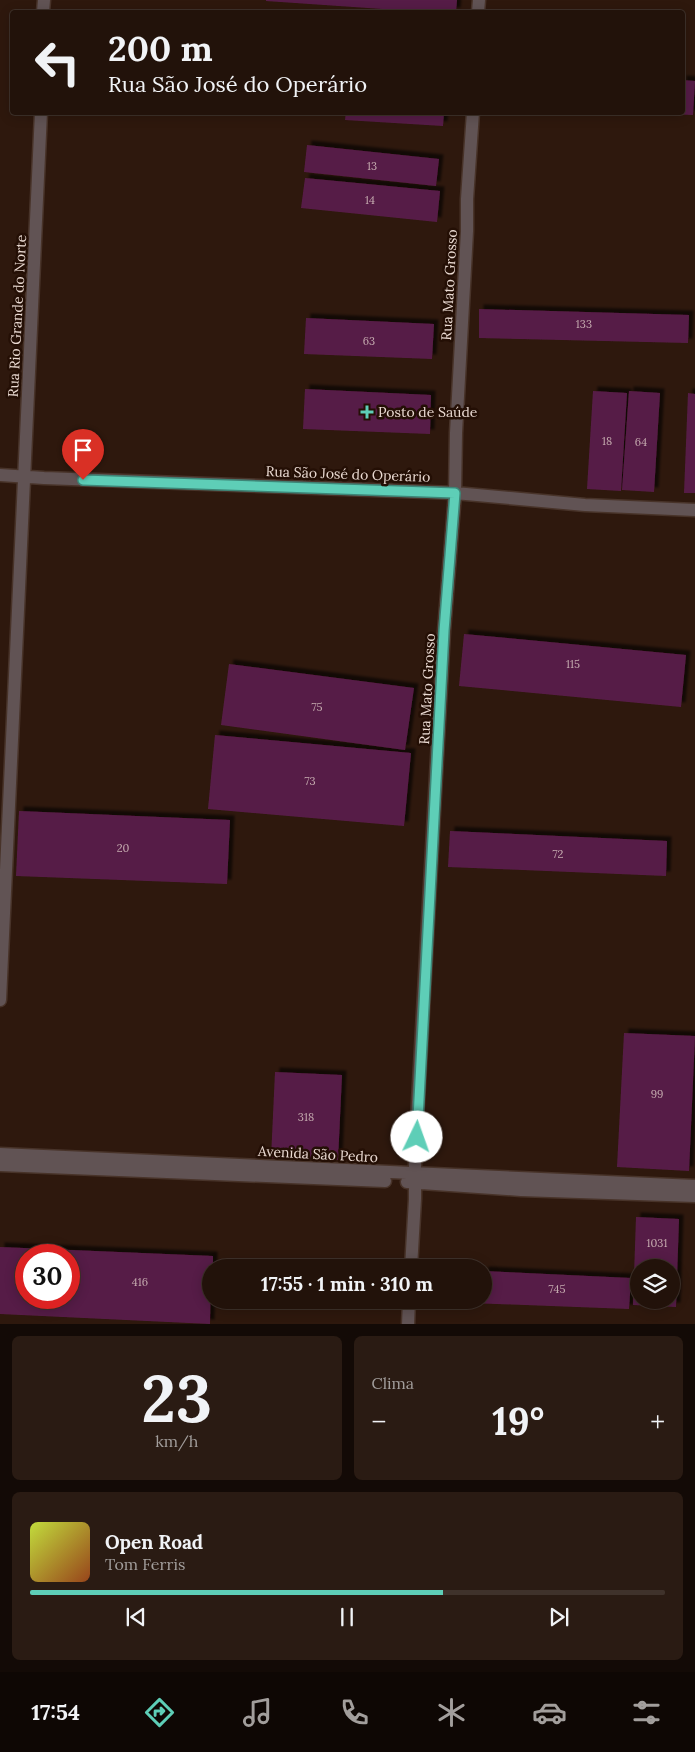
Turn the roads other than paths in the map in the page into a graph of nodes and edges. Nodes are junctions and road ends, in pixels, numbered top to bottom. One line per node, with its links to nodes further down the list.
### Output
1 (39, 115): 4 (street, Rua Rio Grande do Norte)
2 (473, 115): 5 (street, Rua Mato Grosso)
3 (0, 475): 4 (street, Rua São José do Operário)
4 (21, 476): 5 (street, Rua São José do Operário); 7 (street, Rua Rio Grande do Norte); 8 (street, Rua Rio Grande do Norte)
5 (455, 493): 6 (street, Rua São José do Operário); 11 (street, Rua Mato Grosso)
6 (695, 510)
7 (0, 840)
8 (0, 1000)
9 (0, 1154): 11 (street, Avenida São Pedro)
10 (0, 1165): 11 (street, Avenida São Pedro)
11 (416, 1178): 12 (street, Avenida São Pedro); 13 (street, Avenida São Pedro); 14 (street, Rua Mato Grosso)
12 (695, 1186)
13 (695, 1196)
14 (412, 1259)
15 (409, 1309): 16 (street)
16 (408, 1324)

